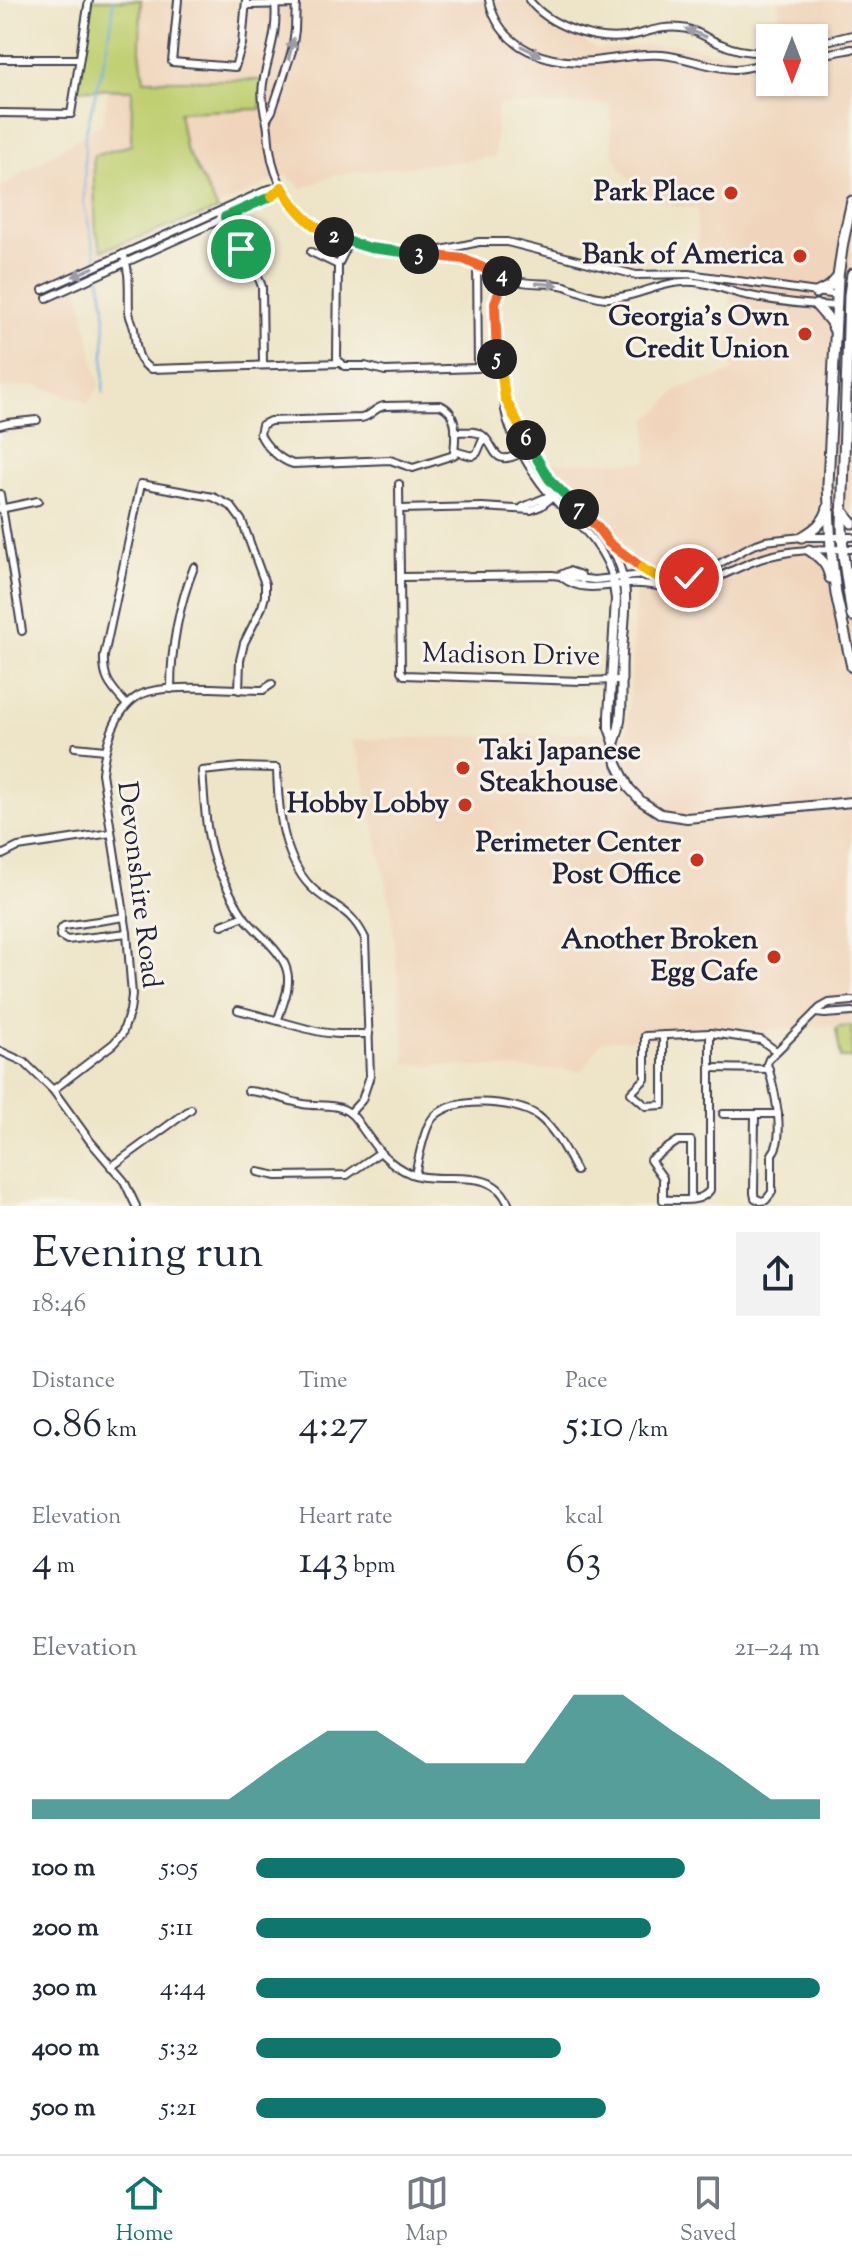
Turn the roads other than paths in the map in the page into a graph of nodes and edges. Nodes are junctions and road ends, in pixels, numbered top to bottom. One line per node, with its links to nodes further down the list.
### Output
1 (89, 0): 14 (street)
2 (178, 0): 5 (street)
3 (489, 0): 15 (street, one-way to 15)
4 (529, 0): 11 (street, one-way to 4)
5 (247, 2): 6 (street)
6 (275, 2): 7 (street); 17 (street)
7 (296, 2): 17 (street, one-way to 7)
8 (852, 35): 9 (street)
9 (828, 41)
10 (852, 49): 12 (street)
11 (756, 51)
12 (828, 53)
13 (0, 59): 14 (street)
14 (78, 59): 16 (street)
15 (756, 66)
16 (0, 113)
17 (266, 120): 18 (street)
18 (282, 187): 20 (street); 21 (street)
19 (852, 201): 31 (main road)
20 (223, 214): 23 (street); 25 (street); 43 (street)
21 (349, 243): 24 (street); 27 (street)
22 (311, 252): 27 (street)
23 (123, 254): 25 (street); 34 (street, one-way to 34)
24 (425, 254): 26 (street); 29 (street)
25 (127, 262): 37 (street); 43 (street)
26 (477, 264): 30 (street); 42 (street)
27 (338, 265): 42 (street)
28 (852, 274): 38 (main road)
29 (701, 276): 32 (street); 33 (street)
30 (505, 277): 32 (street, one-way to 32); 44 (street)
31 (838, 277): 35 (main road); 38 (main road)
32 (653, 287): 36 (street)
33 (778, 287): 35 (street); 36 (street)
34 (43, 290)
35 (816, 293): 38 (street)
36 (753, 296): 39 (street)
37 (47, 298)
38 (846, 301): 39 (street); 40 (main road); 41 (main road)
39 (816, 305): 41 (main road)
40 (850, 323): 60 (main road)
41 (835, 332): 57 (main road)
42 (341, 363): 43 (street)
43 (263, 365)
44 (505, 398): 49 (street); 51 (street)
45 (37, 420): 46 (street)
46 (0, 425)
47 (456, 432): 48 (street); 50 (street); 50 (street)
48 (484, 437): 50 (street); 51 (street)
49 (530, 448): 51 (street); 53 (street)
50 (454, 451)
51 (523, 452): 55 (street)
52 (399, 484): 59 (street, Madison Drive)
53 (559, 491): 55 (street); 64 (street)
54 (0, 494): 58 (street)
55 (552, 496): 59 (street); 72 (street)
56 (38, 501): 58 (street)
57 (829, 505): 62 (main road); 63 (main road)
58 (1, 509): 74 (street)
59 (400, 509): 70 (street, Madison Drive)
60 (842, 510): 61 (main road); 63 (main road)
61 (852, 523)
62 (802, 537): 63 (street); 71 (street)
63 (842, 537): 65 (main road); 66 (main road)
64 (609, 543): 71 (street); 72 (street)
65 (831, 549): 66 (street); 67 (street); 75 (main road)
66 (847, 549): 73 (main road)
67 (809, 550): 72 (street); 75 (main road)
68 (194, 567): 80 (street)
69 (560, 575): 70 (street); 72 (street); 72 (street)
70 (401, 577): 77 (street, Madison Drive)
71 (655, 577): 72 (street)
72 (619, 582): 77 (street); 78 (street)
73 (851, 609)
74 (22, 631)
75 (848, 649): 76 (main road)
76 (852, 667)
77 (610, 680): 78 (street, Madison Drive); 83 (street)
78 (621, 680): 83 (street)
79 (272, 684): 81 (street)
80 (171, 689): 81 (street); 82 (street)
81 (239, 690): 82 (street)
82 (126, 704): 85 (street, Devonshire Road)
83 (614, 742): 86 (street)
84 (75, 747): 85 (street)
85 (105, 750): 87 (street, Devonshire Road)
86 (852, 802)
87 (111, 833): 88 (street); 90 (street, Devonshire Road)
88 (0, 856)
89 (244, 916): 91 (street); 97 (street); 99 (street)
90 (125, 917): 92 (street, Devonshire Road); 92 (street)
91 (222, 925)
92 (127, 933): 105 (street, Devonshire Road)
93 (852, 1001): 96 (street)
94 (238, 1010): 97 (street)
95 (852, 1012): 96 (street)
96 (815, 1013): 102 (street)
97 (278, 1019): 99 (street)
98 (710, 1033): 100 (street); 102 (street); 103 (street)
99 (369, 1034): 108 (street)
100 (663, 1035): 100 (street)
101 (0, 1051): 105 (street)
102 (776, 1051): 104 (street)
103 (710, 1068): 104 (street); 117 (street)
104 (769, 1069): 111 (street)
105 (53, 1090): 113 (street)
106 (248, 1091): 108 (street)
107 (191, 1109): 113 (street)
108 (350, 1113): 112 (street)
109 (723, 1114): 110 (street)
110 (755, 1114): 111 (street); 111 (street)
111 (778, 1114)
112 (379, 1153): 115 (street); 116 (street)
113 (111, 1167): 118 (street)
114 (576, 1171): 116 (street)
115 (258, 1172)
116 (415, 1175): 119 (street)
117 (691, 1199): 117 (street)
118 (136, 1206)
119 (509, 1206)

